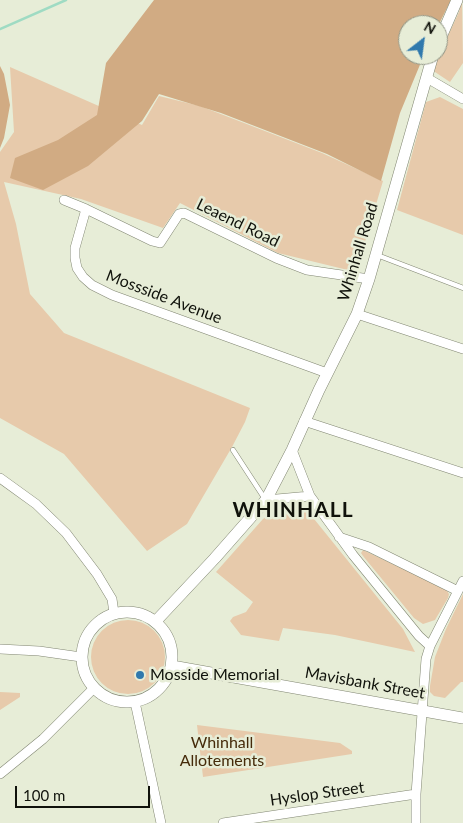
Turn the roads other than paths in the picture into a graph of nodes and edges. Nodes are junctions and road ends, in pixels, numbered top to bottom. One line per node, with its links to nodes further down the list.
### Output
1 (457, 0): 2 (street)
2 (448, 21)
3 (430, 65): 4 (street, Whinhall Road)
4 (426, 78): 5 (street); 8 (street, Whinhall Road)
5 (463, 99)
6 (64, 200): 7 (street)
7 (86, 209): 9 (street, Leaend Road); 13 (street, Mossside Avenue)
8 (375, 255): 9 (street, Whinhall Road); 10 (lane)
9 (369, 279): 11 (street, Whinhall Road)
10 (463, 288)
11 (357, 314): 12 (street); 13 (street, Whinhall Road)
12 (463, 349)
13 (327, 373): 14 (street, Whinhall Road)
14 (304, 421): 16 (street, Whinhall Road); 17 (street)
15 (233, 450): 20 (lane)
16 (292, 450): 19 (street); 20 (street, Whinhall Road)
17 (463, 473)
18 (0, 478): 24 (street)
19 (310, 496): 20 (street); 21 (street)
20 (266, 500): 25 (street, Whinhall Road)
21 (339, 537): 23 (street); 26 (street)
22 (463, 581): 23 (street)
23 (458, 591): 26 (street)
24 (114, 613): 25 (street); 28 (street)
25 (156, 621): 29 (street)
26 (430, 646): 32 (street)
27 (0, 649): 28 (street)
28 (81, 657): 30 (street)
29 (172, 666): 31 (street); 32 (street, Mavisbank Street)
30 (94, 688): 31 (street); 34 (street)
31 (135, 702): 36 (street)
32 (421, 710): 33 (street, Mavisbank Street); 35 (street)
33 (463, 718)
34 (0, 774)
35 (416, 794): 37 (street, Hyslop Street); 38 (street)
36 (161, 823)
37 (223, 823)
38 (416, 823)

